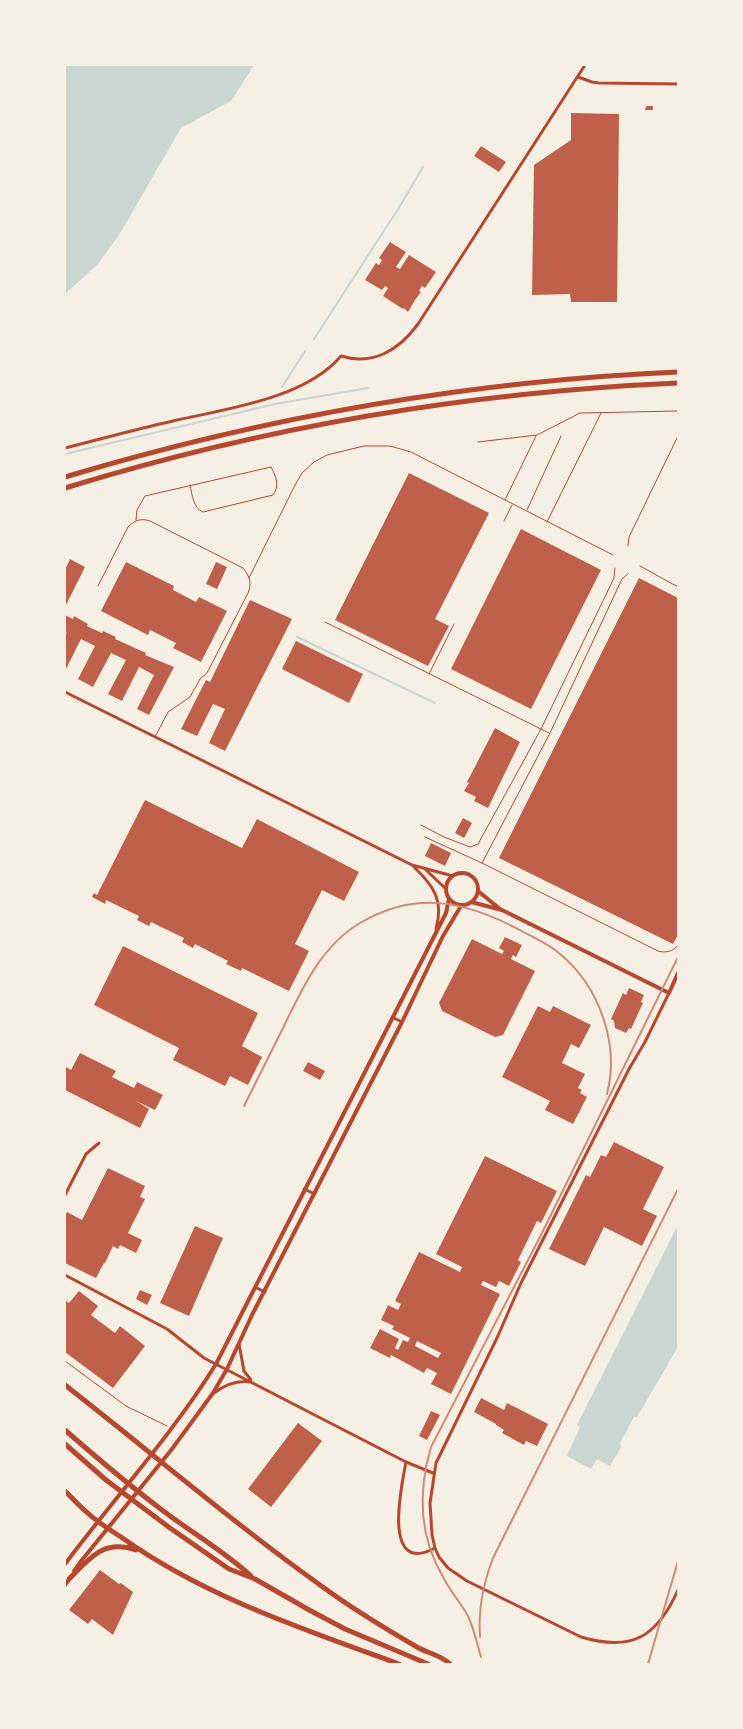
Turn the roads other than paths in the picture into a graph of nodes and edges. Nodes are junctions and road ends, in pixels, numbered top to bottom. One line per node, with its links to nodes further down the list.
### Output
1 (586, 65): 2 (street)
2 (578, 77): 3 (street); 12 (street)
3 (678, 84)
4 (678, 372): 13 (highway)
5 (678, 383): 17 (highway)
6 (678, 410): 7 (lane)
7 (601, 412): 8 (lane); 23 (lane)
8 (537, 435): 11 (lane); 18 (lane)
9 (561, 436): 20 (lane)
10 (678, 436): 24 (lane)
11 (478, 442)
12 (65, 448)
13 (87, 470): 14 (highway); 15 (highway)
14 (65, 473)
15 (65, 477)
16 (190, 485): 16 (lane); 21 (lane)
17 (65, 488)
18 (505, 500): 19 (lane); 29 (lane)
19 (512, 504): 20 (lane); 22 (lane)
20 (526, 511): 23 (lane)
21 (136, 521): 29 (lane); 30 (lane)
22 (504, 521)
23 (547, 522): 25 (lane)
24 (628, 546)
25 (613, 556)
26 (640, 566): 31 (lane)
27 (615, 568): 36 (lane)
28 (628, 574): 37 (lane)
29 (249, 578): 38 (lane)
30 (98, 586)
31 (678, 587)
32 (325, 622): 34 (lane)
33 (454, 624): 34 (lane)
34 (429, 674): 36 (lane)
35 (65, 692): 38 (street)
36 (541, 728): 37 (lane); 39 (lane)
37 (550, 733): 41 (lane)
38 (155, 737): 42 (street)
39 (421, 825)
40 (425, 837): 41 (lane)
41 (482, 863): 52 (lane)
42 (412, 864): 43 (street); 51 (street)
43 (424, 869): 44 (street); 45 (street)
44 (453, 876): 45 (street); 46 (street)
45 (445, 888): 47 (street)
46 (478, 891): 48 (street); 50 (street)
47 (449, 899): 49 (street); 51 (street)
48 (471, 902): 49 (street); 50 (street)
49 (461, 906): 55 (street)
50 (502, 910): 56 (street)
51 (436, 932): 54 (street)
52 (678, 946)
53 (678, 973): 56 (street)
54 (413, 978): 55 (street); 57 (street)
55 (422, 983): 58 (street)
56 (669, 993): 79 (street)
57 (394, 1018): 58 (street); 59 (street)
58 (402, 1022): 60 (street)
59 (371, 1062): 60 (street); 62 (street)
60 (380, 1066): 63 (street)
61 (99, 1143): 64 (street)
62 (304, 1190): 63 (street); 66 (street)
63 (314, 1194): 67 (street)
64 (65, 1195)
65 (65, 1275): 69 (street)
66 (255, 1287): 67 (street); 69 (street)
67 (265, 1292): 68 (street)
68 (239, 1344): 70 (street); 71 (street)
69 (216, 1364): 70 (street); 76 (street)
70 (227, 1369): 71 (street); 73 (street)
71 (253, 1382): 73 (street); 78 (street)
72 (65, 1385): 76 (highway)
73 (212, 1393): 77 (street)
74 (65, 1430): 87 (highway)
75 (65, 1444): 87 (highway)
76 (151, 1453): 77 (highway); 81 (street)
77 (162, 1462): 82 (street); 92 (highway)
78 (406, 1462): 79 (street); 83 (street)
79 (433, 1473): 83 (street)
80 (65, 1491): 81 (highway)
81 (98, 1522): 82 (highway); 85 (street)
82 (108, 1528): 84 (highway); 86 (street)
83 (435, 1548): 89 (street)
84 (140, 1552): 86 (highway); 90 (highway)
85 (65, 1564)
86 (69, 1580): 88 (street)
87 (255, 1580): 91 (highway)
88 (65, 1585)
89 (678, 1590)
90 (400, 1664)
91 (428, 1664)
92 (450, 1664)

